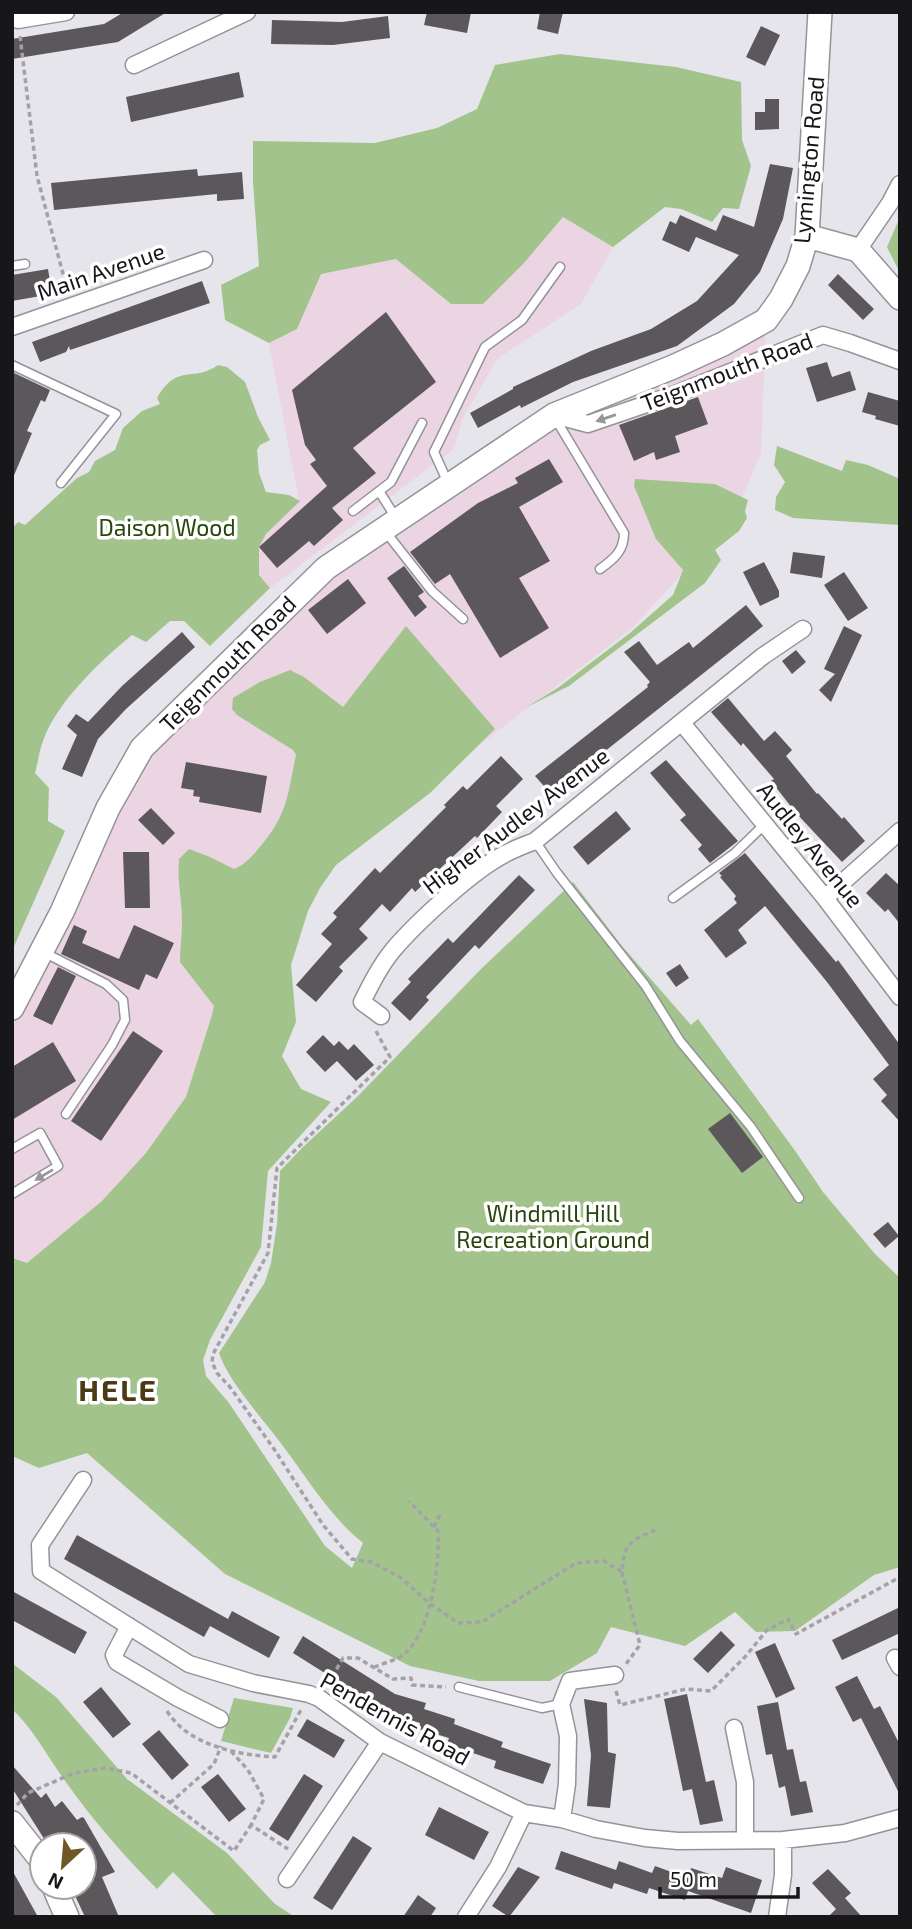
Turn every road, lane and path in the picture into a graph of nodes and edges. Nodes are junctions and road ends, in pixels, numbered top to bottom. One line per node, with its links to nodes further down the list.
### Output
1 (66, 12): 4 (street)
2 (247, 12): 5 (street)
3 (820, 12): 7 (street, Lymington Road)
4 (16, 18): 14 (path)
5 (134, 65)
6 (900, 184): 8 (street)
7 (807, 236): 8 (street); 18 (street, Lymington Road)
8 (858, 250): 13 (street)
9 (204, 260): 14 (street, Main Avenue)
10 (25, 264): 11 (lane)
11 (12, 266)
12 (560, 267): 22 (lane)
13 (900, 298)
14 (73, 306): 15 (street, Main Avenue)
15 (12, 327)
16 (900, 361): 19 (street, Teignmouth Road, one-way to 19)
17 (12, 365): 21 (lane)
18 (673, 367): 19 (street, Teignmouth Road)
19 (554, 415): 22 (street, Teignmouth Road); 26 (lane)
20 (422, 423): 23 (lane)
21 (61, 483)
22 (448, 483): 25 (street, Teignmouth Road)
23 (379, 491): 24 (lane); 25 (lane)
24 (353, 511)
25 (390, 523): 27 (lane); 35 (street, Teignmouth Road)
26 (600, 569)
27 (463, 619)
28 (803, 629): 29 (street, Higher Audley Avenue)
29 (682, 723): 30 (street, Audley Avenue); 32 (street, Higher Audley Avenue)
30 (764, 825): 33 (lane); 34 (street, Audley Avenue)
31 (900, 831): 34 (street)
32 (535, 841): 38 (street, Higher Audley Avenue); 42 (lane)
33 (673, 898)
34 (825, 898): 36 (street, Audley Avenue)
35 (42, 951): 37 (street, Teignmouth Road); 39 (lane)
36 (900, 997)
37 (12, 1008)
38 (381, 1016): 50 (path)
39 (66, 1114)
40 (12, 1149): 41 (lane, one-way to 41)
41 (12, 1194)
42 (799, 1198)
43 (83, 1480): 51 (street, Pendennis Road)
44 (409, 1501): 46 (path)
45 (440, 1514): 46 (path)
46 (434, 1527): 50 (path)
47 (659, 1528): 48 (path)
48 (622, 1572): 50 (path); 53 (path)
49 (900, 1577): 53 (path)
50 (428, 1602): 52 (path)
51 (129, 1626): 55 (street); 56 (street, Pendennis Road)
52 (374, 1667): 54 (path); 56 (path)
53 (615, 1675): 57 (street)
54 (459, 1687): 57 (lane)
55 (162, 1688): 58 (street); 61 (path)
56 (314, 1696): 60 (street, Pendennis Road); 62 (path)
57 (561, 1704): 67 (street)
58 (220, 1719)
59 (734, 1728): 70 (street)
60 (380, 1742): 65 (street, Pendennis Road); 73 (street)
61 (221, 1746): 62 (path); 63 (path)
62 (230, 1749): 69 (path)
63 (170, 1803): 64 (path); 69 (path)
64 (12, 1810)
65 (524, 1813): 67 (street, Pendennis Road); 75 (street)
66 (900, 1818): 71 (street, Pendennis Road)
67 (562, 1819): 70 (street, Pendennis Road)
68 (12, 1824): 72 (street)
69 (251, 1825): 73 (path)
70 (745, 1840): 71 (street, Pendennis Road)
71 (783, 1840): 76 (street)
72 (28, 1844)
73 (302, 1858): 74 (street)
74 (287, 1879)
75 (466, 1917)
76 (777, 1917)

